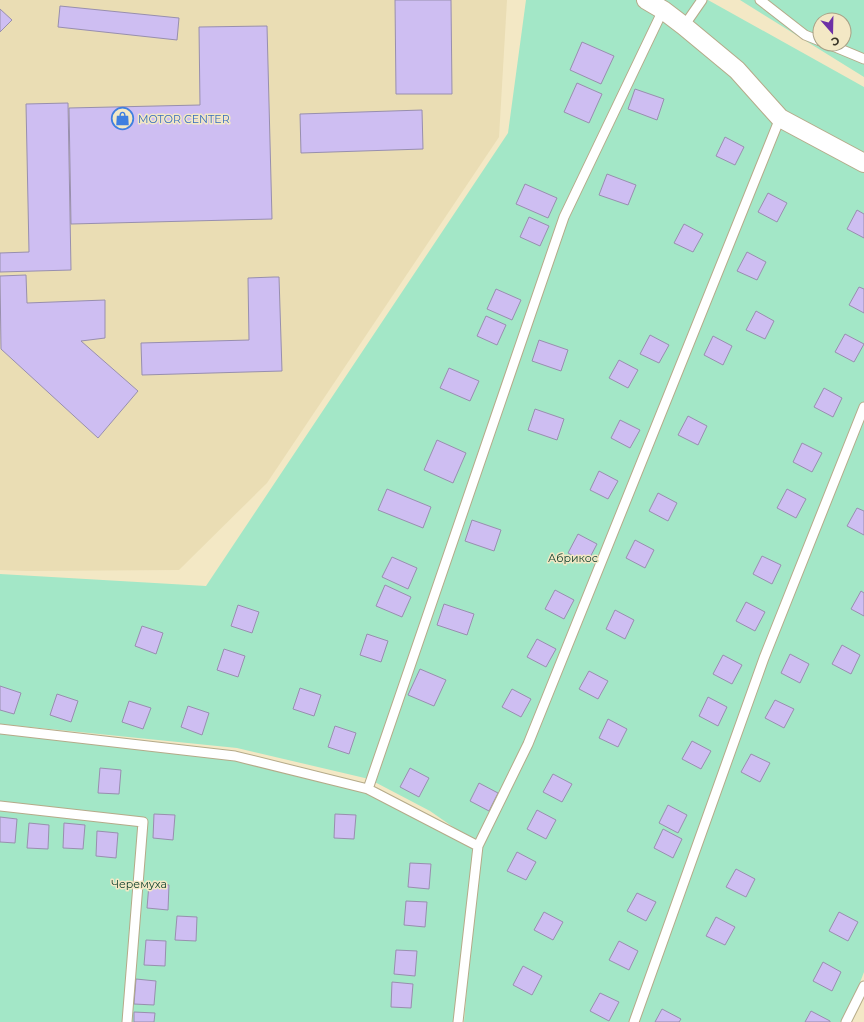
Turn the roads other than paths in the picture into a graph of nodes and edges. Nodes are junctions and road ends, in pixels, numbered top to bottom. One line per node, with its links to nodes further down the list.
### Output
1 (646, 0): 4 (street)
2 (702, 0): 5 (lane)
3 (760, 0): 6 (lane)
4 (663, 10): 5 (street); 13 (lane)
5 (684, 26): 9 (street)
6 (812, 38)
7 (849, 52): 8 (lane)
8 (864, 58)
9 (780, 118): 10 (street); 15 (lane)
10 (864, 163)
11 (864, 407): 19 (lane)
12 (0, 729): 13 (lane)
13 (368, 789): 15 (lane)
14 (0, 806): 17 (lane)
15 (478, 846): 18 (lane)
16 (864, 986): 20 (lane)
17 (127, 1022)
18 (458, 1022)
19 (634, 1022)
20 (846, 1022)

